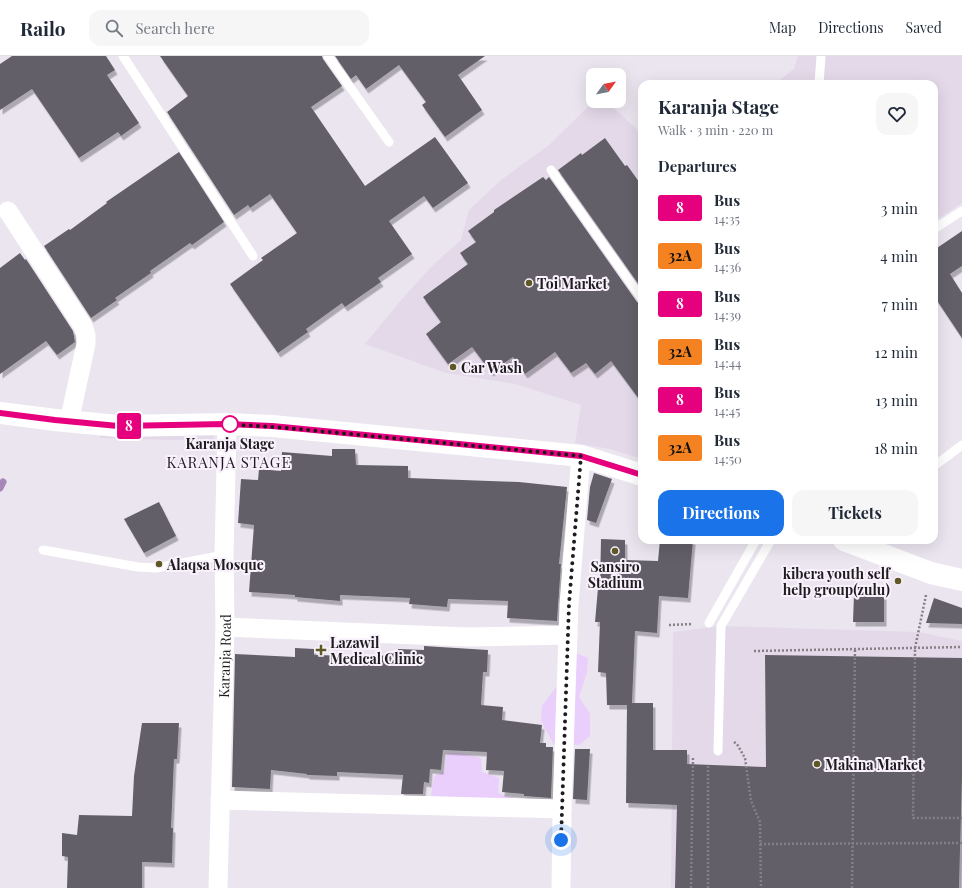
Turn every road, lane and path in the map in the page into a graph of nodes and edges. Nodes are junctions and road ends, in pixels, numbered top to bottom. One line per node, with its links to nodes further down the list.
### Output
1 (123, 56): 10 (lane)
2 (328, 56): 5 (lane)
3 (821, 56): 4 (lane)
4 (819, 80)
5 (388, 142)
6 (552, 170): 11 (lane)
7 (8, 211): 13 (street)
8 (962, 211): 9 (lane)
9 (938, 226)
10 (253, 256)
11 (638, 293)
12 (0, 413): 13 (street)
13 (69, 422): 14 (street)
14 (226, 424): 16 (street); 24 (street, Karanja Road)
15 (962, 444): 17 (lane)
16 (581, 456): 18 (street); 30 (street)
17 (938, 463)
18 (638, 474)
19 (754, 544): 27 (lane)
20 (769, 544): 35 (lane)
21 (865, 544): 22 (street)
22 (876, 546): 25 (street)
23 (43, 550): 24 (lane)
24 (224, 555): 29 (street, Karanja Road)
25 (931, 573): 26 (street); 32 (path)
26 (962, 580)
27 (709, 623): 28 (path)
28 (669, 625)
29 (225, 627): 30 (street); 39 (street, Karanja Road)
30 (568, 635): 40 (street)
31 (962, 647): 32 (path)
32 (915, 648): 33 (path); 41 (path)
33 (855, 649): 34 (path); 44 (path)
34 (754, 651)
35 (718, 729): 36 (lane); 43 (path)
36 (718, 750)
37 (693, 756): 47 (path)
38 (708, 759): 48 (path)
39 (220, 800): 40 (street); 45 (street, Karanja Road)
40 (562, 809): 46 (street)
41 (962, 818)
42 (962, 843): 44 (path)
43 (760, 844): 44 (path); 49 (path)
44 (852, 844): 50 (path)
45 (218, 888)
46 (561, 888)
47 (691, 888)
48 (708, 888)
49 (760, 888)
50 (852, 888)

